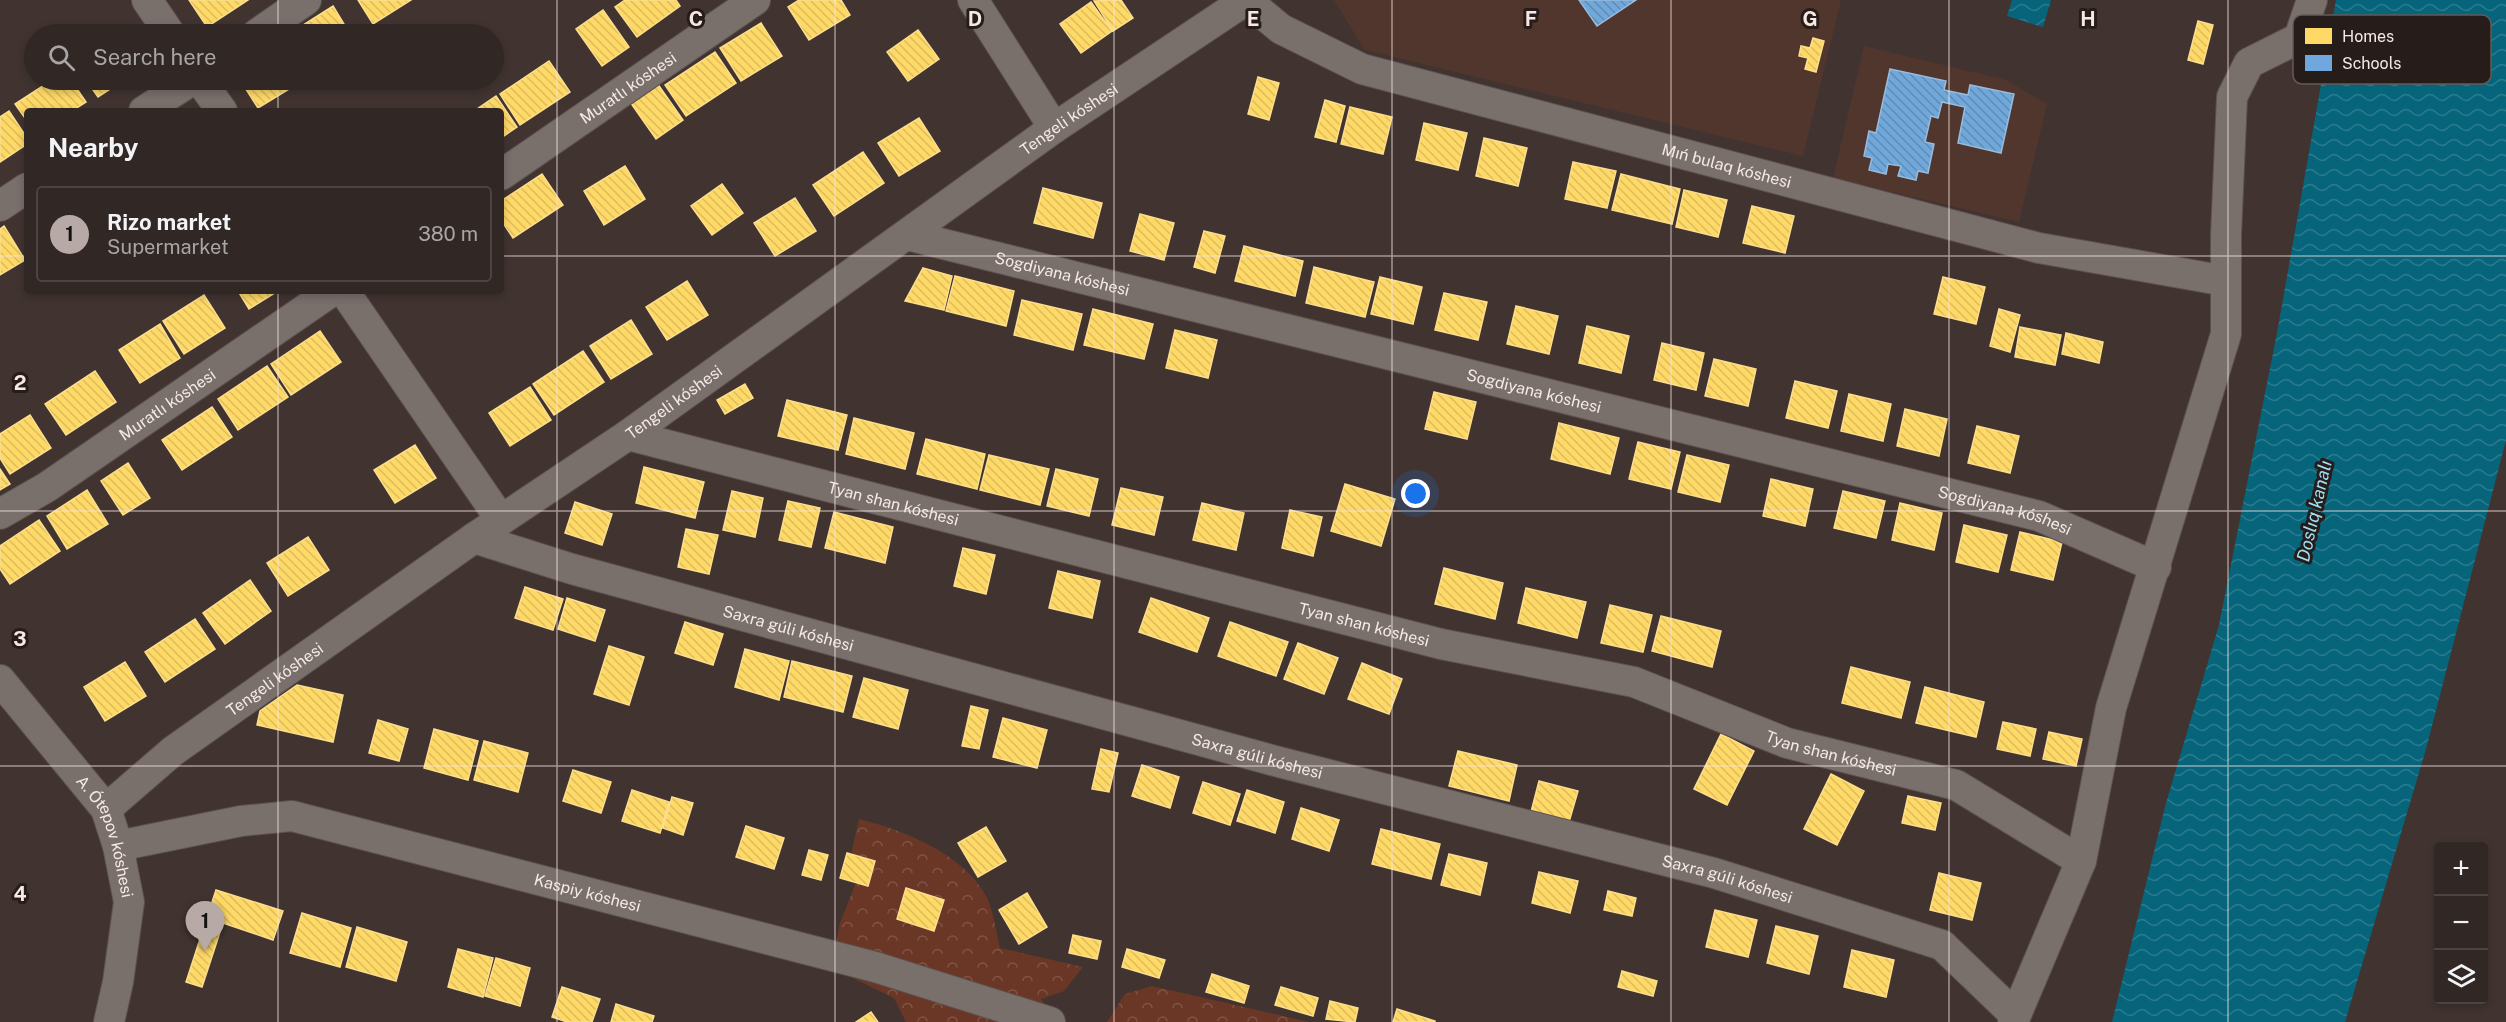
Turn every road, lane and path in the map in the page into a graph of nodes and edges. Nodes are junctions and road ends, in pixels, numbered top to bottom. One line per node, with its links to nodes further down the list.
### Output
1 (147, 0): 8 (street)
2 (306, 0): 9 (street)
3 (755, 0): 16 (street, Muratlı kóshesi)
4 (973, 0): 15 (street)
5 (1246, 0): 15 (street, Tengeli kóshesi); 20 (street, Mıń bulaq kóshesi)
6 (2312, 0): 7 (street)
7 (2307, 15)
8 (163, 24)
9 (271, 24)
10 (2293, 41): 20 (street)
11 (177, 90): 13 (street)
12 (207, 90): 14 (street)
13 (149, 108)
14 (220, 108)
15 (1054, 128): 19 (street, Tengeli kóshesi)
16 (504, 173)
17 (24, 190): 18 (street)
18 (0, 206)
19 (907, 235): 23 (street, Tengeli kóshesi); 27 (street, Sogdiyana kóshesi)
20 (2226, 281): 27 (street)
21 (328, 294): 24 (street, Muratlı kóshesi)
22 (346, 294): 25 (street)
23 (628, 435): 25 (street, Tengeli kóshesi); 31 (street, Tyan shan kóshesi)
24 (0, 514)
25 (501, 520): 26 (street, Tengeli kóshesi)
26 (474, 538): 29 (street, Tengeli kóshesi); 32 (street, Saxra gúli kóshesi)
27 (2156, 567): 31 (street)
28 (0, 681): 29 (street, A. Ótepov kóshesi)
29 (106, 809): 30 (street, A. Ótepov kóshesi)
30 (118, 846): 33 (street, A. Ótepov kóshesi); 34 (street, Kaspiy kóshesi)
31 (2081, 861): 32 (street)
32 (2014, 1018)
33 (109, 1022)
34 (1050, 1022)

